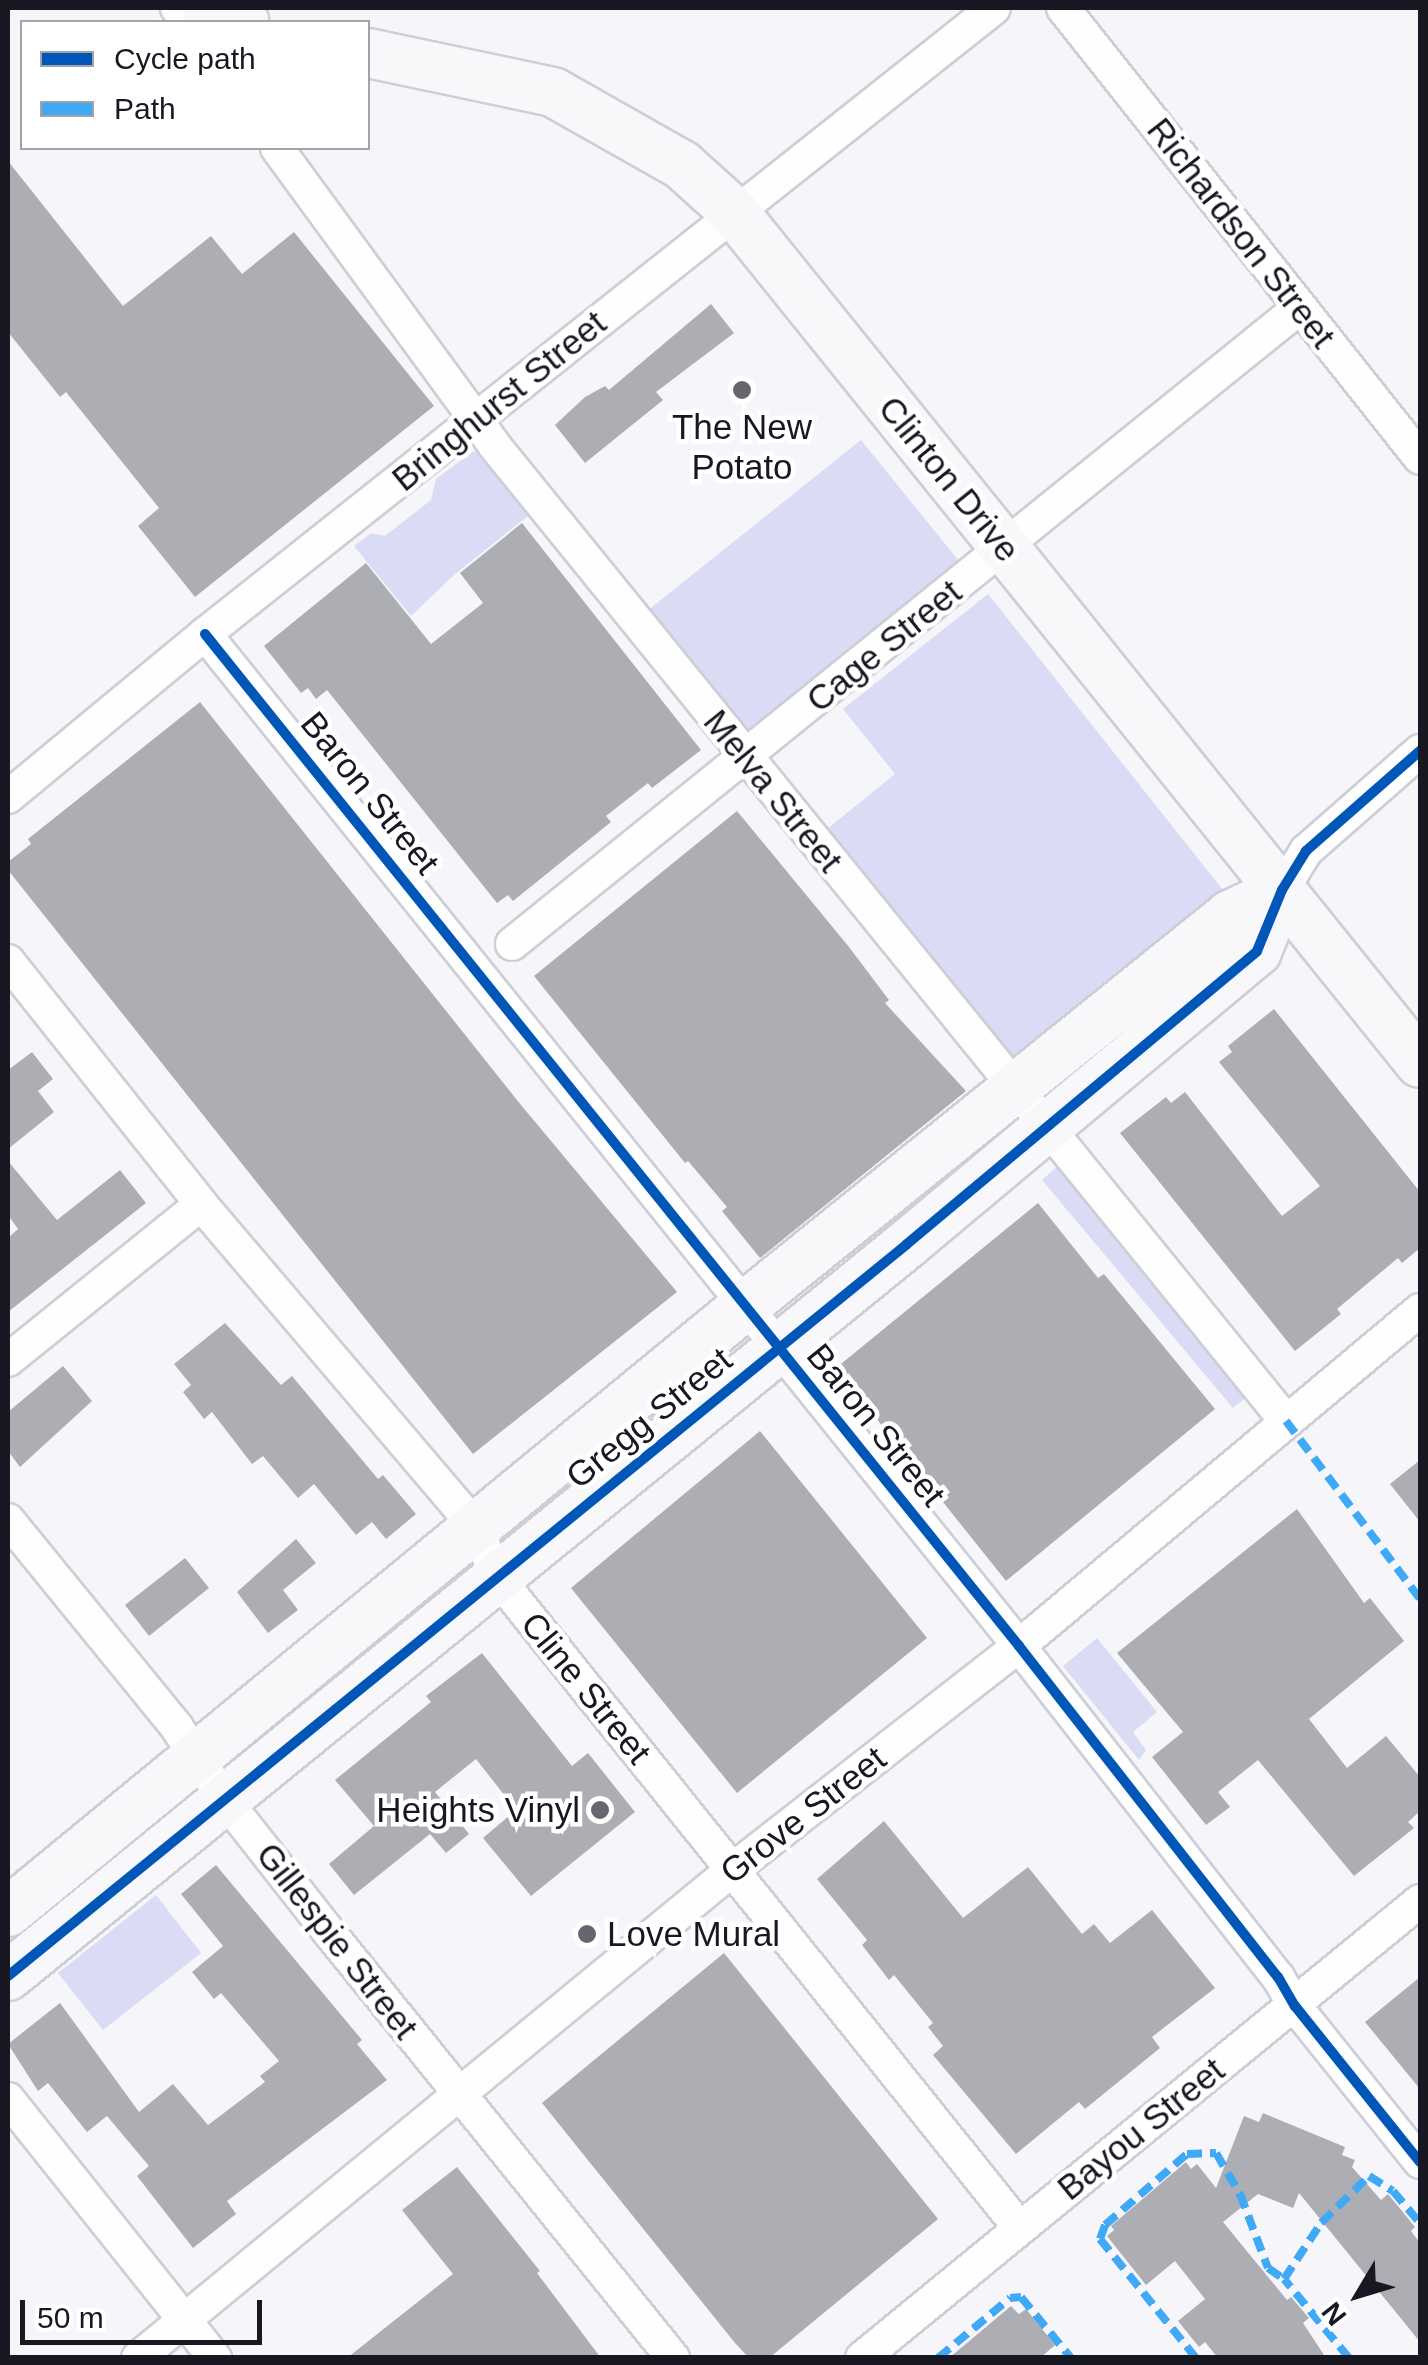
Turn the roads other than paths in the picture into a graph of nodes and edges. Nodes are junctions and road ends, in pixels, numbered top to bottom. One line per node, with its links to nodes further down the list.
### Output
1 (208, 8): 4 (street)
2 (994, 8): 7 (street, Bringhurst Street)
3 (1063, 8): 8 (street, Richardson Street)
4 (240, 20)
5 (370, 53): 7 (street, Clinton Drive)
6 (278, 150): 9 (street, Melva Street)
7 (734, 212): 9 (street, Bringhurst Street); 11 (street, Clinton Drive)
8 (1300, 308): 10 (street, Richardson Street); 11 (street, Cage Street)
9 (475, 421): 12 (street, Bringhurst Street); 14 (street, Melva Street)
10 (1420, 458)
11 (1005, 548): 14 (street, Cage Street); 16 (street, Clinton Drive)
12 (206, 634): 15 (street, Bringhurst Street); 23 (street, Baron Street)
13 (1420, 750): 16 (street, Gregg Street)
14 (745, 758): 17 (street, Cage Street); 20 (street, Melva Street)
15 (8, 797)
16 (1282, 890): 19 (street, Clinton Drive); 20 (street, Gregg Street); 21 (street, Gregg Street)
17 (512, 944)
18 (8, 961): 22 (street, Cline Street)
19 (1420, 1063)
20 (1015, 1088): 21 (street, Melva Street); 23 (street, Gregg Street)
21 (1046, 1127): 25 (street, Gregg Street); 27 (street, Melva Street)
22 (201, 1204): 26 (street); 29 (street, Cline Street)
23 (746, 1305): 25 (street, Baron Street); 29 (street, Gregg Street)
24 (1420, 1310): 27 (street, Grove Street)
25 (778, 1347): 30 (street, Gregg Street); 31 (street, Baron Street)
26 (8, 1360)
27 (1286, 1421): 31 (street, Grove Street)
28 (8, 1520): 32 (street, Gillespie Street)
29 (476, 1527): 30 (street, Cline Street); 32 (street, Gregg Street)
30 (497, 1577): 33 (street, Gregg Street); 34 (street, Cline Street)
31 (1019, 1646): 34 (street, Grove Street); 38 (street, Baron Street)
32 (199, 1756): 33 (street, Gillespie Street); 36 (street, Gregg Street)
33 (225, 1800): 37 (street, Gregg Street); 39 (street, Gillespie Street)
34 (732, 1870): 39 (street, Grove Street); 42 (street, Cline Street)
35 (1420, 1901): 38 (street, Bayou Street)
36 (8, 1912)
37 (8, 1976)
38 (1294, 2006): 41 (street, Baron Street); 42 (street, Bayou Street)
39 (460, 2096): 43 (street, Grove Street); 46 (street, Gillespie Street)
40 (8, 2099): 43 (street)
41 (1420, 2162)
42 (1019, 2227): 47 (street, Bayou Street)
43 (184, 2320): 44 (street, Grove Street); 45 (street)
44 (138, 2358)
45 (215, 2358)
46 (673, 2358)
47 (862, 2358)

